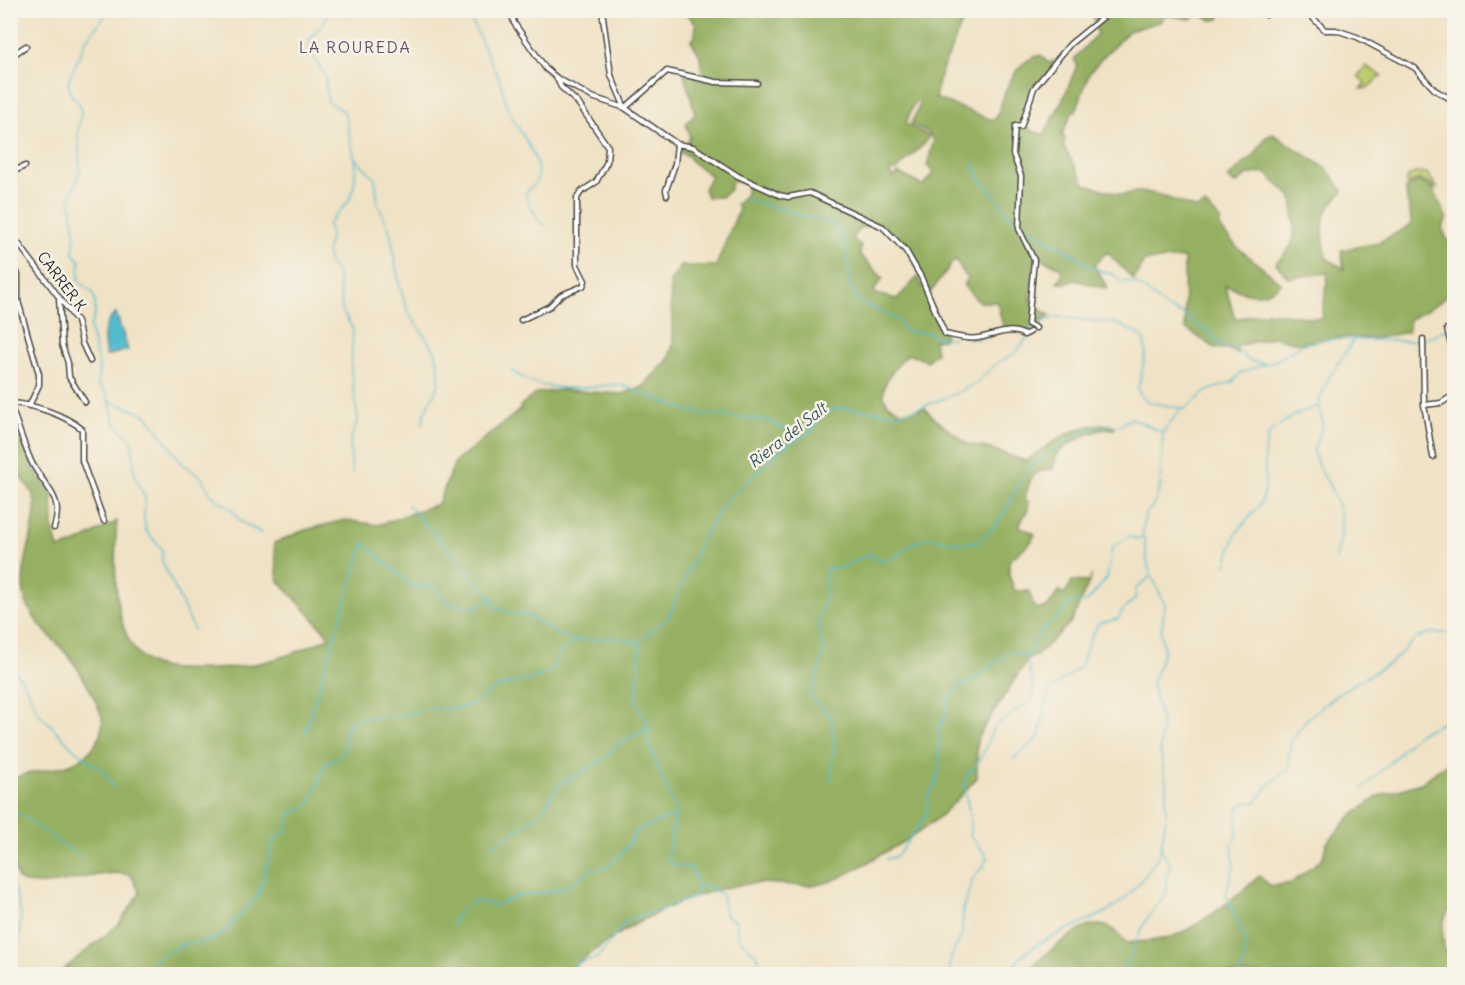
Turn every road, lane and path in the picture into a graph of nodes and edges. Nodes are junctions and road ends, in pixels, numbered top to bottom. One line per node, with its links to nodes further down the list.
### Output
1 (511, 10): 10 (street)
2 (602, 10): 14 (street)
3 (1112, 10): 23 (street)
4 (1257, 10): 5 (street)
5 (1271, 10)
6 (1305, 10): 13 (street)
7 (26, 46): 8 (street)
8 (10, 57)
9 (684, 74): 11 (street); 12 (street); 14 (street)
10 (557, 78): 14 (street); 22 (street)
11 (685, 82)
12 (758, 83)
13 (1455, 106)
14 (625, 108): 15 (street)
15 (677, 144): 18 (street); 25 (street)
16 (25, 166): 17 (street)
17 (10, 172)
18 (666, 193)
19 (10, 295): 21 (street)
20 (59, 298): 21 (street, CARRER K); 28 (street, CARRER K); 30 (street)
21 (18, 301): 33 (street)
22 (521, 320)
23 (1036, 328)
24 (1447, 329): 27 (street)
25 (1030, 332)
26 (1423, 339): 32 (street)
27 (1455, 357)
28 (90, 361)
29 (1455, 395): 32 (street)
30 (85, 402)
31 (10, 403): 33 (street); 34 (street)
32 (1424, 405): 35 (street)
33 (29, 406): 36 (street)
34 (12, 410): 37 (street)
35 (1433, 457)
36 (104, 521)
37 (54, 528)

